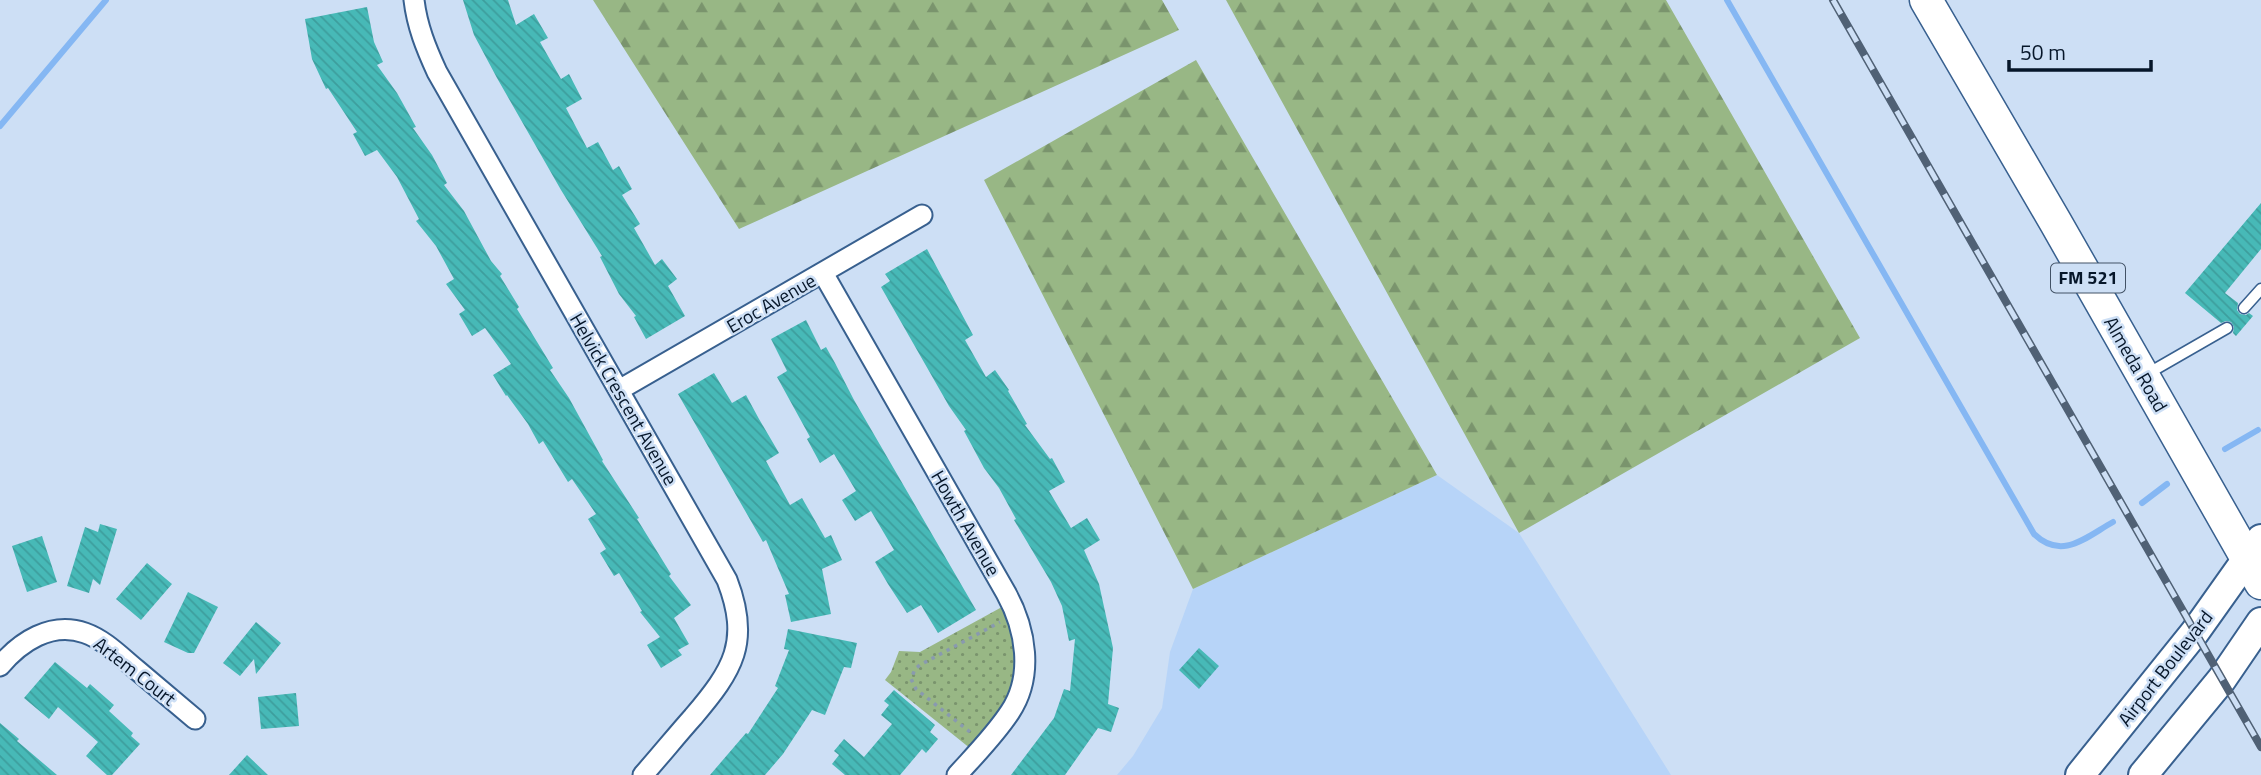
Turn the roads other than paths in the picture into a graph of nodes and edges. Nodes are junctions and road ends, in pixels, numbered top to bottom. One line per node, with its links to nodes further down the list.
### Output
1 (1926, 0): 8 (main road, Almeda Road / FM 521)
2 (415, 8): 9 (street, Helvick Crescent Avenue)
3 (922, 215): 4 (street, Eroc Avenue)
4 (823, 273): 9 (street, Eroc Avenue); 15 (street, Howth Avenue)
5 (2261, 289): 6 (lane)
6 (2244, 308)
7 (2227, 328): 8 (lane)
8 (2143, 376): 10 (main road, Almeda Road / FM 521)
9 (619, 390): 14 (street, Helvick Crescent Avenue)
10 (2256, 560): 16 (main road, Airport Boulevard)
11 (2261, 622): 17 (main road)
12 (0, 666): 13 (street, Artem Court)
13 (195, 719)
14 (643, 775)
15 (957, 775)
16 (2080, 775)
17 (2143, 775)

